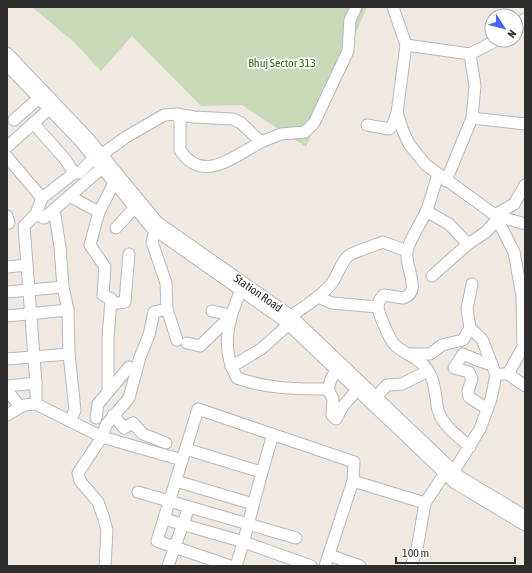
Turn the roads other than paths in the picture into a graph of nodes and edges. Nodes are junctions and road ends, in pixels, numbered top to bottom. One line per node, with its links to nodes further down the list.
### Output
1 (356, 7): 17 (street)
2 (393, 7): 3 (street)
3 (406, 45): 6 (street); 10 (street)
4 (484, 47): 6 (street)
5 (7, 53): 19 (street, Station Road)
6 (470, 54): 12 (street)
7 (7, 65): 8 (street, Station Road)
8 (39, 98): 9 (street, Station Road); 13 (street)
9 (49, 109): 14 (street); 19 (street, Station Road)
10 (398, 113): 16 (street); 23 (street)
11 (177, 114): 17 (street); 17 (street); 19 (street)
12 (472, 118): 15 (street); 23 (street)
13 (14, 120)
14 (33, 124): 18 (street); 22 (street)
15 (525, 124)
16 (367, 125)
17 (261, 142)
18 (7, 147)
19 (97, 156): 21 (street, Station Road); 22 (street); 59 (street, Station Road)
20 (7, 157): 27 (street)
21 (102, 168): 24 (street, Station Road); 26 (street)
22 (74, 173): 27 (street)
23 (442, 178): 30 (street); 33 (street)
24 (114, 183): 28 (street, Station Road); 31 (street)
25 (525, 185): 33 (street)
26 (69, 196): 29 (street); 31 (street)
27 (42, 198): 32 (street)
28 (135, 208): 35 (street); 36 (street, Station Road)
29 (54, 209): 32 (street); 46 (street)
30 (426, 211): 37 (street); 38 (street)
31 (99, 212): 51 (street)
32 (36, 214): 42 (street)
33 (496, 218): 34 (street); 37 (street); 39 (street)
34 (525, 224)
35 (116, 228)
36 (155, 230): 48 (street, Station Road); 53 (street)
37 (468, 244): 44 (street)
38 (407, 251): 50 (street); 52 (street)
39 (514, 252): 41 (street); 61 (street)
40 (129, 254): 51 (street)
41 (525, 258)
42 (27, 264): 43 (street); 47 (street)
43 (7, 267)
44 (432, 276)
45 (472, 284): 60 (street)
46 (63, 287): 47 (street); 54 (street)
47 (28, 290): 49 (street); 56 (street)
48 (241, 290): 58 (street); 59 (street, Station Road)
49 (7, 292)
50 (318, 297): 52 (street); 59 (street)
51 (111, 304): 78 (street)
52 (378, 307): 63 (street)
53 (167, 309): 58 (street); 67 (street)
54 (68, 310): 56 (street); 62 (street)
55 (212, 311): 58 (street)
56 (30, 313): 57 (street); 64 (street)
57 (7, 316)
58 (230, 316): 66 (street)
59 (290, 320): 66 (street); 68 (street, Station Road); 79 (street, Station Road)
60 (470, 328): 63 (street); 69 (street)
61 (523, 351): 71 (street)
62 (69, 354): 64 (street); 86 (street)
63 (410, 354): 70 (street)
64 (34, 356): 65 (street); 72 (street)
65 (7, 359)
66 (231, 367): 75 (street)
67 (136, 370): 78 (street); 84 (street)
68 (336, 370): 75 (street); 77 (street, Station Road)
69 (494, 370): 71 (street); 82 (street); 82 (street)
70 (428, 371): 79 (street); 90 (street)
71 (508, 374): 74 (street)
72 (36, 383): 73 (street); 80 (street)
73 (7, 386)
74 (525, 386)
75 (328, 389): 77 (street)
76 (7, 390): 81 (street)
77 (357, 390): 94 (street, Station Road)
78 (108, 392): 85 (street)
79 (376, 397): 94 (street, Station Road)
80 (36, 404): 81 (street); 86 (street)
81 (20, 407): 83 (street)
82 (487, 409): 90 (street)
83 (7, 415)
84 (113, 415): 88 (street); 89 (street)
85 (96, 418)
86 (70, 421): 88 (street)
87 (273, 435): 91 (street); 93 (street); 96 (street)
88 (102, 437): 92 (street); 111 (street)
89 (166, 443)
90 (470, 447): 94 (street)
91 (186, 448): 92 (street); 93 (street)
92 (182, 460): 95 (street)
93 (261, 472): 100 (street)
94 (450, 472): 99 (street); 102 (street, Station Road); 106 (street, Station Road)
95 (176, 481): 98 (street); 100 (street)
96 (353, 481): 99 (street); 110 (street)
97 (138, 492): 98 (street)
98 (169, 501): 101 (street); 103 (street)
99 (425, 503): 118 (street)
100 (253, 504): 104 (street)
101 (189, 507): 104 (street); 105 (street)
102 (525, 516)
103 (164, 519): 105 (street); 109 (street)
104 (248, 523): 107 (street); 108 (street)
105 (183, 524): 108 (street); 109 (street)
106 (525, 525)
107 (296, 538)
108 (244, 542): 114 (street); 115 (street)
109 (175, 548): 112 (street); 113 (street)
110 (329, 555): 116 (street); 117 (street)
111 (105, 566)
112 (168, 566)
113 (230, 566)
114 (236, 566)
115 (309, 566)
116 (325, 566)
117 (360, 566)
118 (411, 566)

